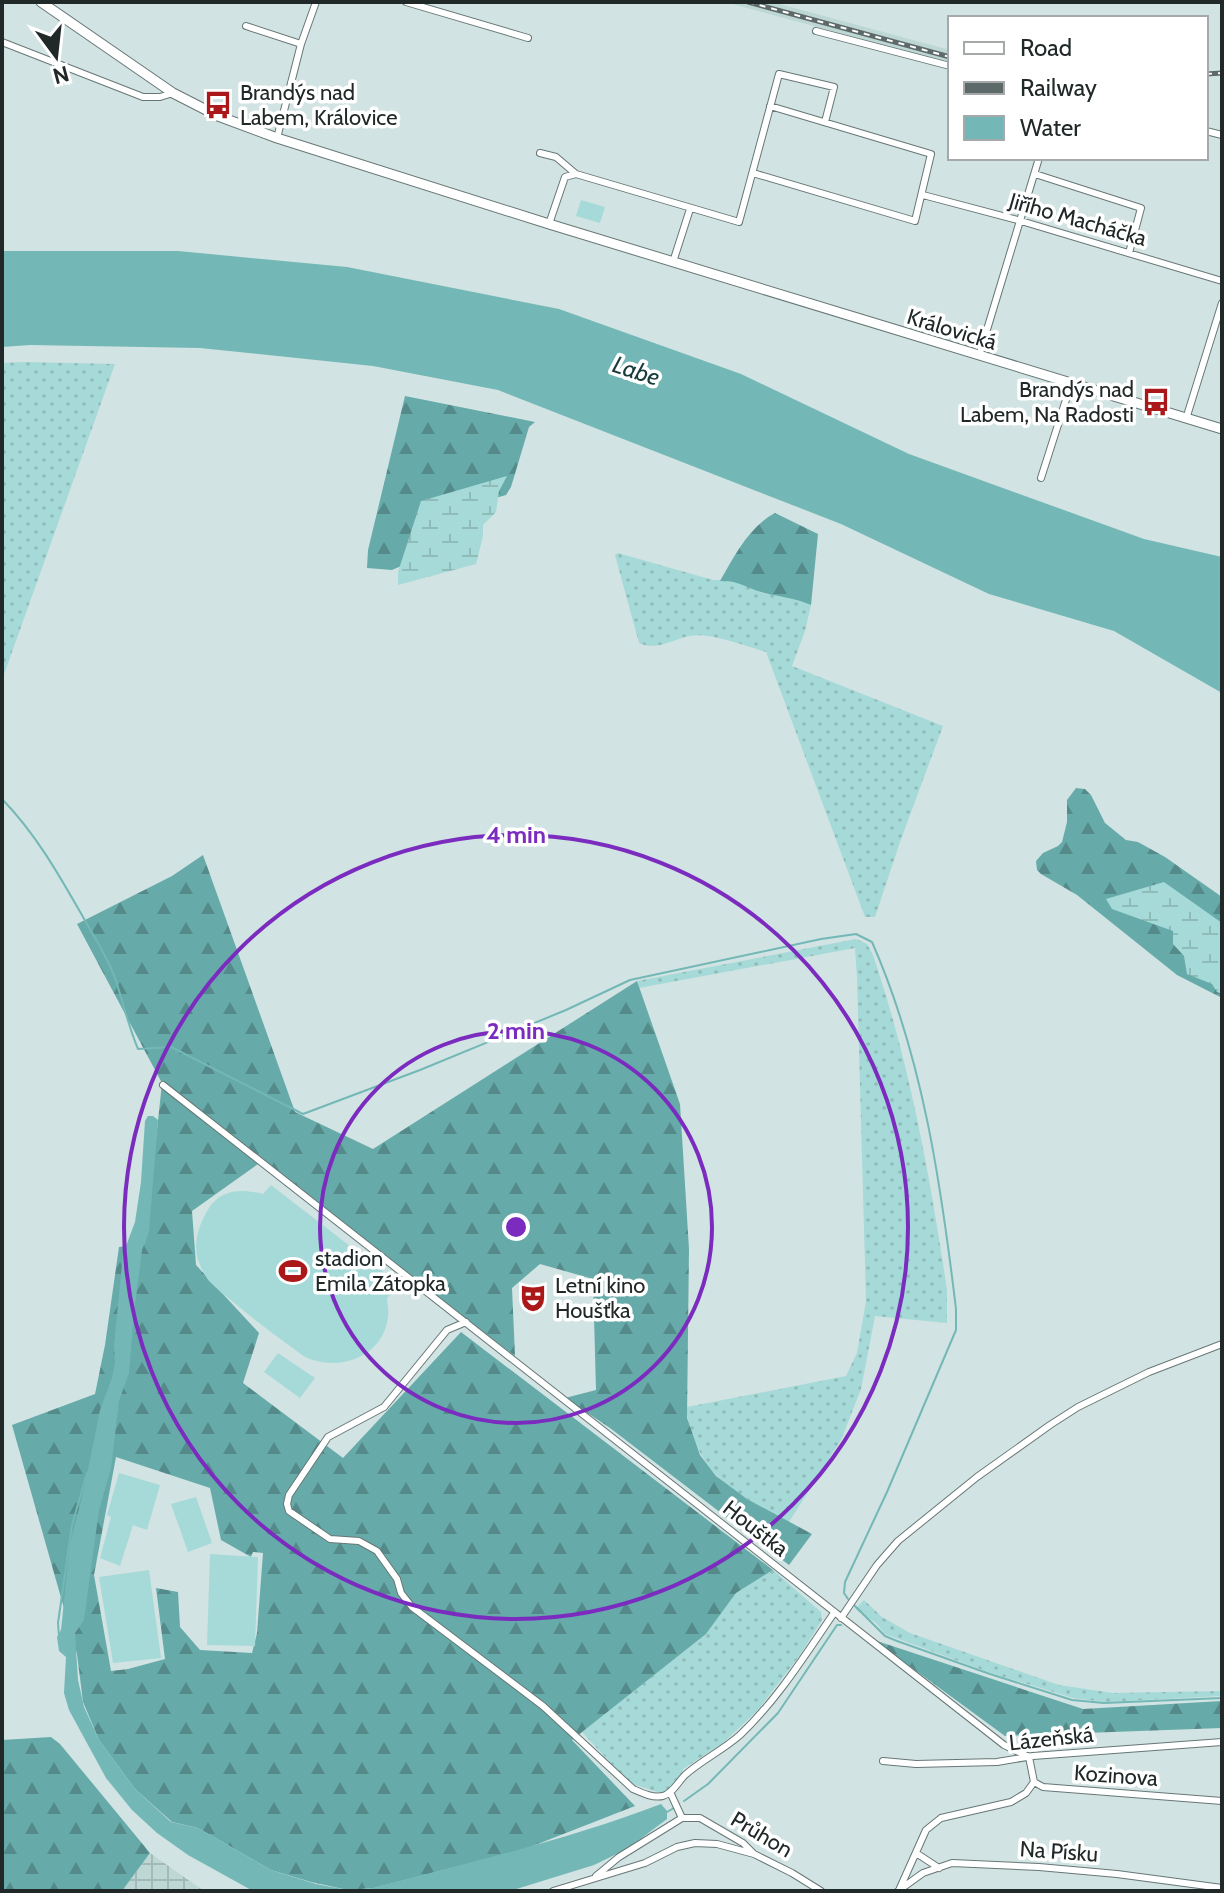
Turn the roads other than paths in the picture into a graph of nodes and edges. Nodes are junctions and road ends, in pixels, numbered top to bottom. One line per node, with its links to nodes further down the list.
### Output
1 (41, 2): 10 (main road, Královická)
2 (316, 2): 8 (street)
3 (406, 2): 6 (street)
4 (246, 26): 8 (street)
5 (816, 31): 9 (street)
6 (528, 38)
7 (2, 42): 10 (street, Královická)
8 (301, 44): 13 (street)
9 (948, 65)
10 (173, 93): 13 (main road, Královická)
11 (770, 106): 12 (street); 12 (street); 16 (street)
12 (825, 122): 19 (street)
13 (277, 138): 22 (main road, Královická)
14 (540, 153): 17 (street)
15 (1038, 160): 18 (street)
16 (753, 173): 19 (street); 20 (street)
17 (576, 174): 20 (street); 22 (street)
18 (1035, 174): 21 (street); 23 (street)
19 (923, 195): 21 (street, Jiřího Macháčka)
20 (690, 209): 24 (street)
21 (1021, 221): 23 (street, Jiřího Macháčka); 27 (street)
22 (549, 224): 24 (main road, Královická)
23 (1129, 253): 25 (street, Jiřího Macháčka)
24 (673, 262): 27 (main road, Královická)
25 (1222, 281)
26 (1222, 303): 29 (street)
27 (979, 356): 28 (main road, Královická)
28 (1071, 384): 29 (main road, Královická); 31 (street)
29 (1186, 419): 30 (main road, Královická)
30 (1222, 429)
31 (1041, 478)
32 (163, 1085): 33 (street, Houštka)
33 (466, 1322): 35 (street, Houštka); 41 (street)
34 (1222, 1344): 36 (street)
35 (834, 1613): 36 (street, Houštka); 41 (street)
36 (841, 1618): 38 (street, Houštka)
37 (1222, 1742): 38 (street, Lázeňská)
38 (1029, 1757): 39 (street, Lázeňská); 40 (street)
39 (883, 1761)
40 (1034, 1782): 42 (street, Kozinova); 44 (street, Na Písku)
41 (670, 1792): 43 (street)
42 (1222, 1801)
43 (682, 1818): 45 (street, Průhon); 47 (street)
44 (916, 1853): 46 (street); 49 (street, Na Písku)
45 (754, 1854): 47 (street); 51 (street, Průhon)
46 (939, 1868): 48 (street, Na Písku); 49 (street, Na Písku)
47 (591, 1880): 50 (street)
48 (1222, 1888)
49 (899, 1890)
50 (553, 1891)
51 (821, 1891)

